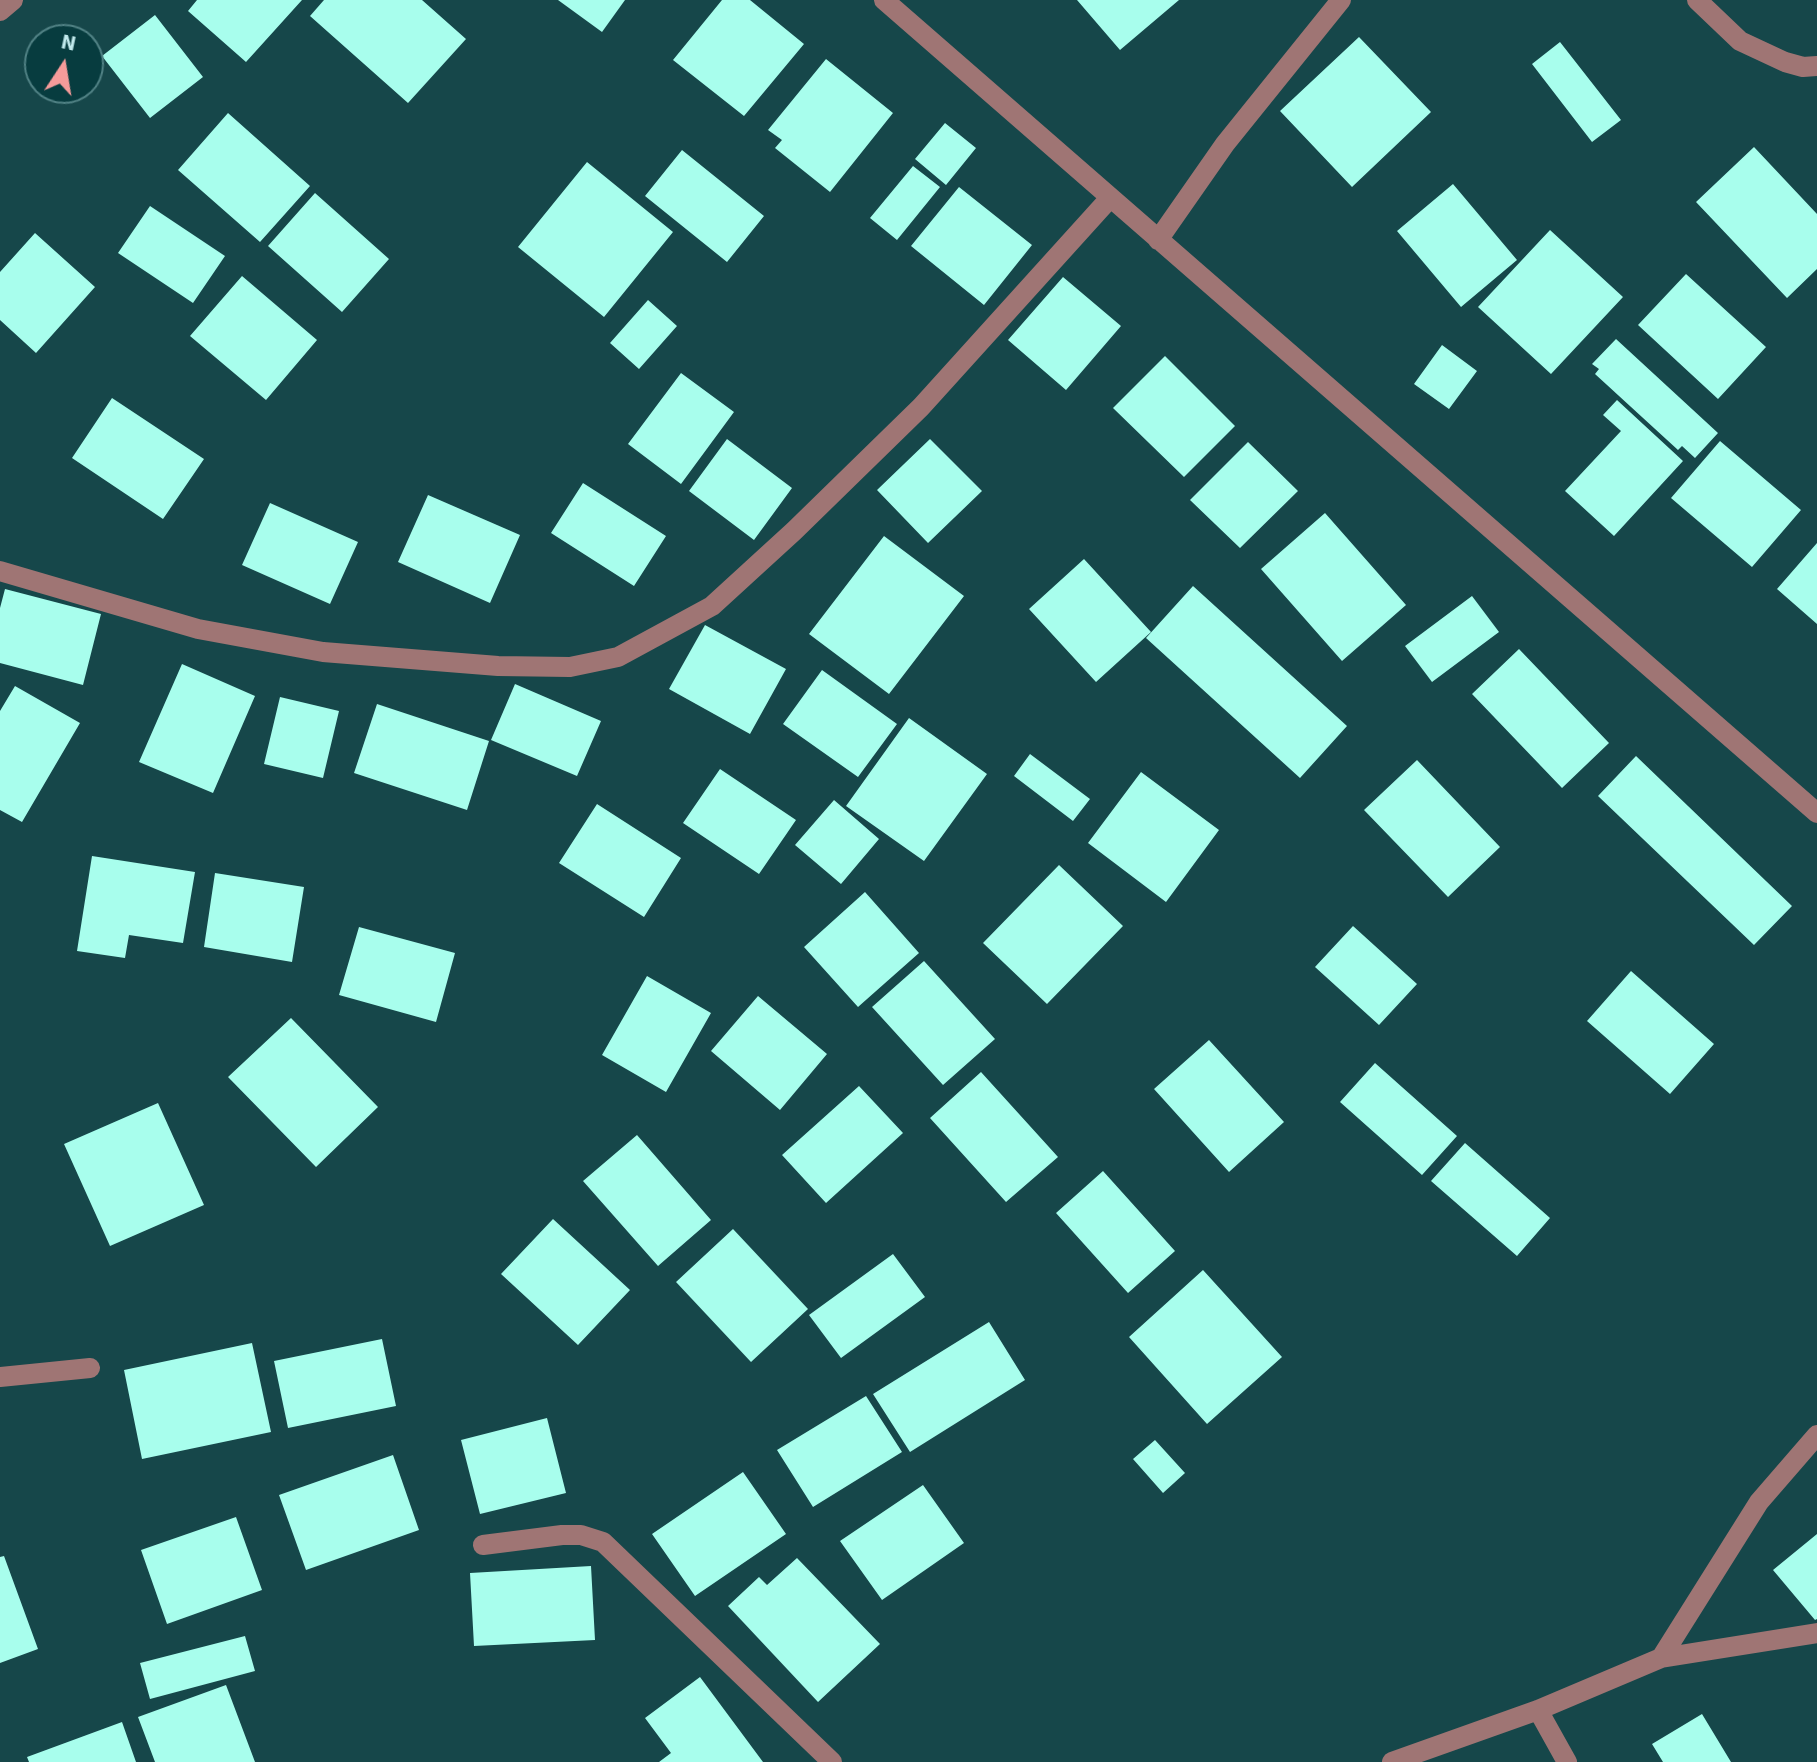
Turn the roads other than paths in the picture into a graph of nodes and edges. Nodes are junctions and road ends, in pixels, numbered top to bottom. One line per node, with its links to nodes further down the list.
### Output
1 (13, 0): 5 (street)
2 (884, 0): 7 (street)
3 (1341, 0): 8 (street)
4 (1697, 0): 6 (street)
5 (0, 11)
6 (1817, 66)
7 (1110, 198): 8 (street); 9 (street)
8 (1158, 240): 10 (street)
9 (0, 571)
10 (1817, 813)
11 (90, 1368): 12 (street)
12 (0, 1377)
13 (1817, 1435): 16 (street)
14 (483, 1545): 18 (street)
15 (1817, 1633): 16 (street)
16 (1661, 1658): 17 (street)
17 (1538, 1710): 19 (street); 20 (street)
18 (832, 1762)
19 (1392, 1762)
20 (1567, 1762)

